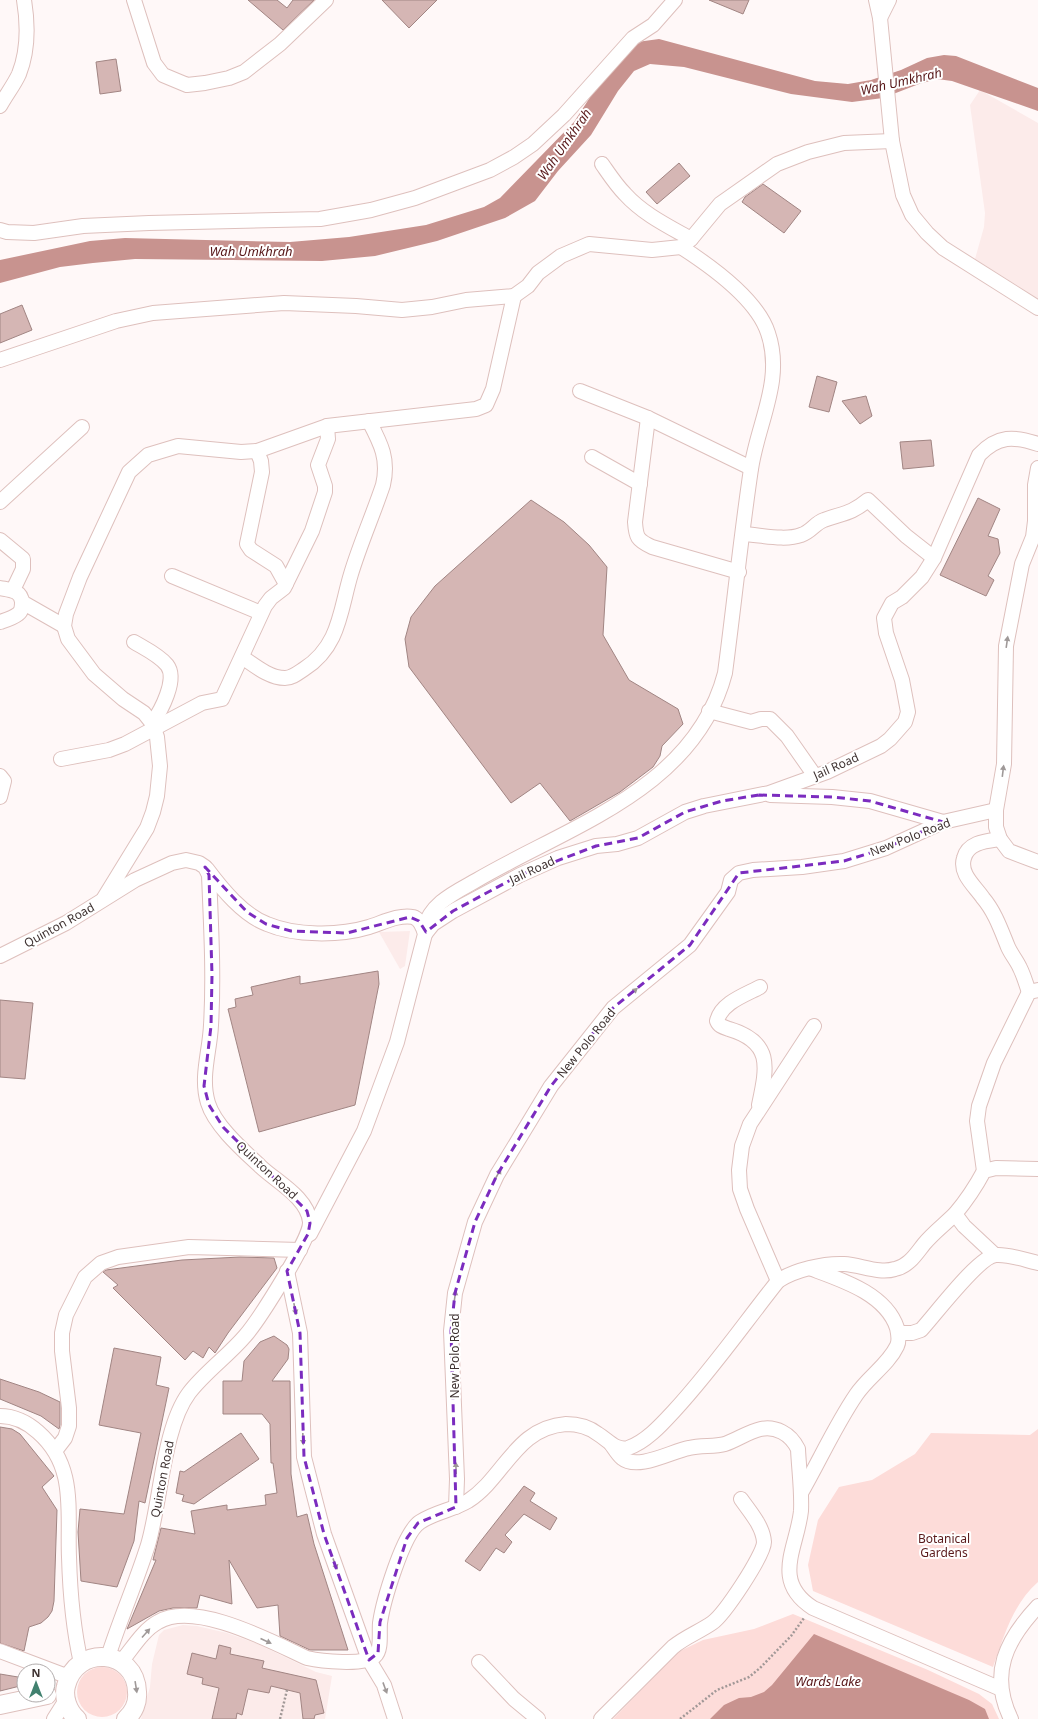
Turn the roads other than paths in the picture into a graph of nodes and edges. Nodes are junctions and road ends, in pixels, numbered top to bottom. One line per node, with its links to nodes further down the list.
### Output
1 (24, 0): 9 (street)
2 (134, 0): 3 (street)
3 (326, 0)
4 (675, 0): 12 (street)
5 (866, 0): 8 (street)
6 (876, 0): 8 (street)
7 (889, 0): 8 (street)
8 (880, 18): 10 (street)
9 (0, 106)
10 (891, 134): 13 (street); 15 (street)
11 (602, 164): 13 (street)
12 (0, 230)
13 (686, 243): 14 (street); 25 (street)
14 (514, 296): 16 (street); 19 (street)
15 (1038, 308)
16 (0, 360)
17 (580, 391): 18 (street)
18 (648, 418): 25 (street); 27 (street)
19 (369, 421): 20 (street); 41 (street)
20 (327, 426): 23 (street); 34 (street)
21 (82, 427): 28 (street)
22 (1038, 444): 31 (street, Jail Road)
23 (256, 451): 34 (street); 39 (street)
24 (592, 457): 27 (street)
25 (751, 468): 29 (street)
26 (1038, 468): 49 (street, one-way to 26)
27 (640, 484): 32 (street)
28 (0, 502)
29 (743, 534): 31 (street); 32 (street)
30 (0, 540): 35 (street)
31 (934, 558): 46 (street, Jail Road)
32 (739, 572): 42 (street)
33 (172, 576): 37 (street)
34 (286, 584): 37 (street)
35 (7, 589): 36 (street)
36 (22, 602): 38 (street); 39 (street)
37 (261, 614): 41 (street)
38 (0, 622)
39 (64, 626): 43 (street)
40 (134, 642): 43 (street)
41 (242, 657): 43 (street)
42 (709, 711): 46 (street); 55 (street)
43 (153, 726): 44 (street); 54 (street)
44 (61, 759)
45 (0, 776): 48 (street)
46 (815, 776): 47 (street, Jail Road)
47 (759, 795): 50 (street); 55 (street, Jail Road)
48 (0, 797)
49 (996, 810): 50 (street, New Polo Road); 51 (street)
50 (943, 822): 76 (street, New Polo Road, one-way to 50)
51 (1000, 839): 52 (street); 58 (street)
52 (1038, 862)
53 (206, 867): 54 (street, Quinton Road); 55 (street); 64 (street, Quinton Road)
54 (102, 901): 56 (street, Quinton Road)
55 (424, 931): 64 (street)
56 (0, 956)
57 (760, 987): 60 (street)
58 (1033, 991): 62 (street)
59 (814, 1026): 60 (street)
60 (757, 1113): 69 (street)
61 (1038, 1169): 62 (street)
62 (984, 1171): 63 (street)
63 (954, 1214): 65 (street); 67 (street)
64 (301, 1249): 68 (street, Quinton Road); 73 (street)
65 (995, 1255): 66 (street); 70 (street)
66 (1038, 1263)
67 (812, 1269): 69 (street); 70 (street)
68 (287, 1271): 79 (street, Quinton Road); 80 (street, one-way to 80)
69 (778, 1282): 72 (street)
70 (899, 1333): 74 (street)
71 (0, 1416): 73 (street)
72 (611, 1444): 74 (street); 76 (street)
73 (55, 1451): 82 (street)
74 (801, 1493): 83 (street)
75 (741, 1499): 91 (street)
76 (456, 1507): 80 (street)
77 (1038, 1606): 83 (street)
78 (0, 1651): 84 (street)
79 (114, 1660): 80 (street, one-way to 80); 82 (main road); 88 (main road, one-way to 88)
80 (369, 1660): 89 (street, one-way to 89)
81 (479, 1662): 90 (street)
82 (81, 1663): 84 (main road)
83 (1000, 1689): 92 (street)
84 (59, 1692): 85 (main road); 86 (main road); 87 (street)
85 (0, 1705)
86 (76, 1718)
87 (54, 1719)
88 (126, 1719)
89 (395, 1719)
90 (538, 1719)
91 (601, 1719)
92 (1011, 1719)

